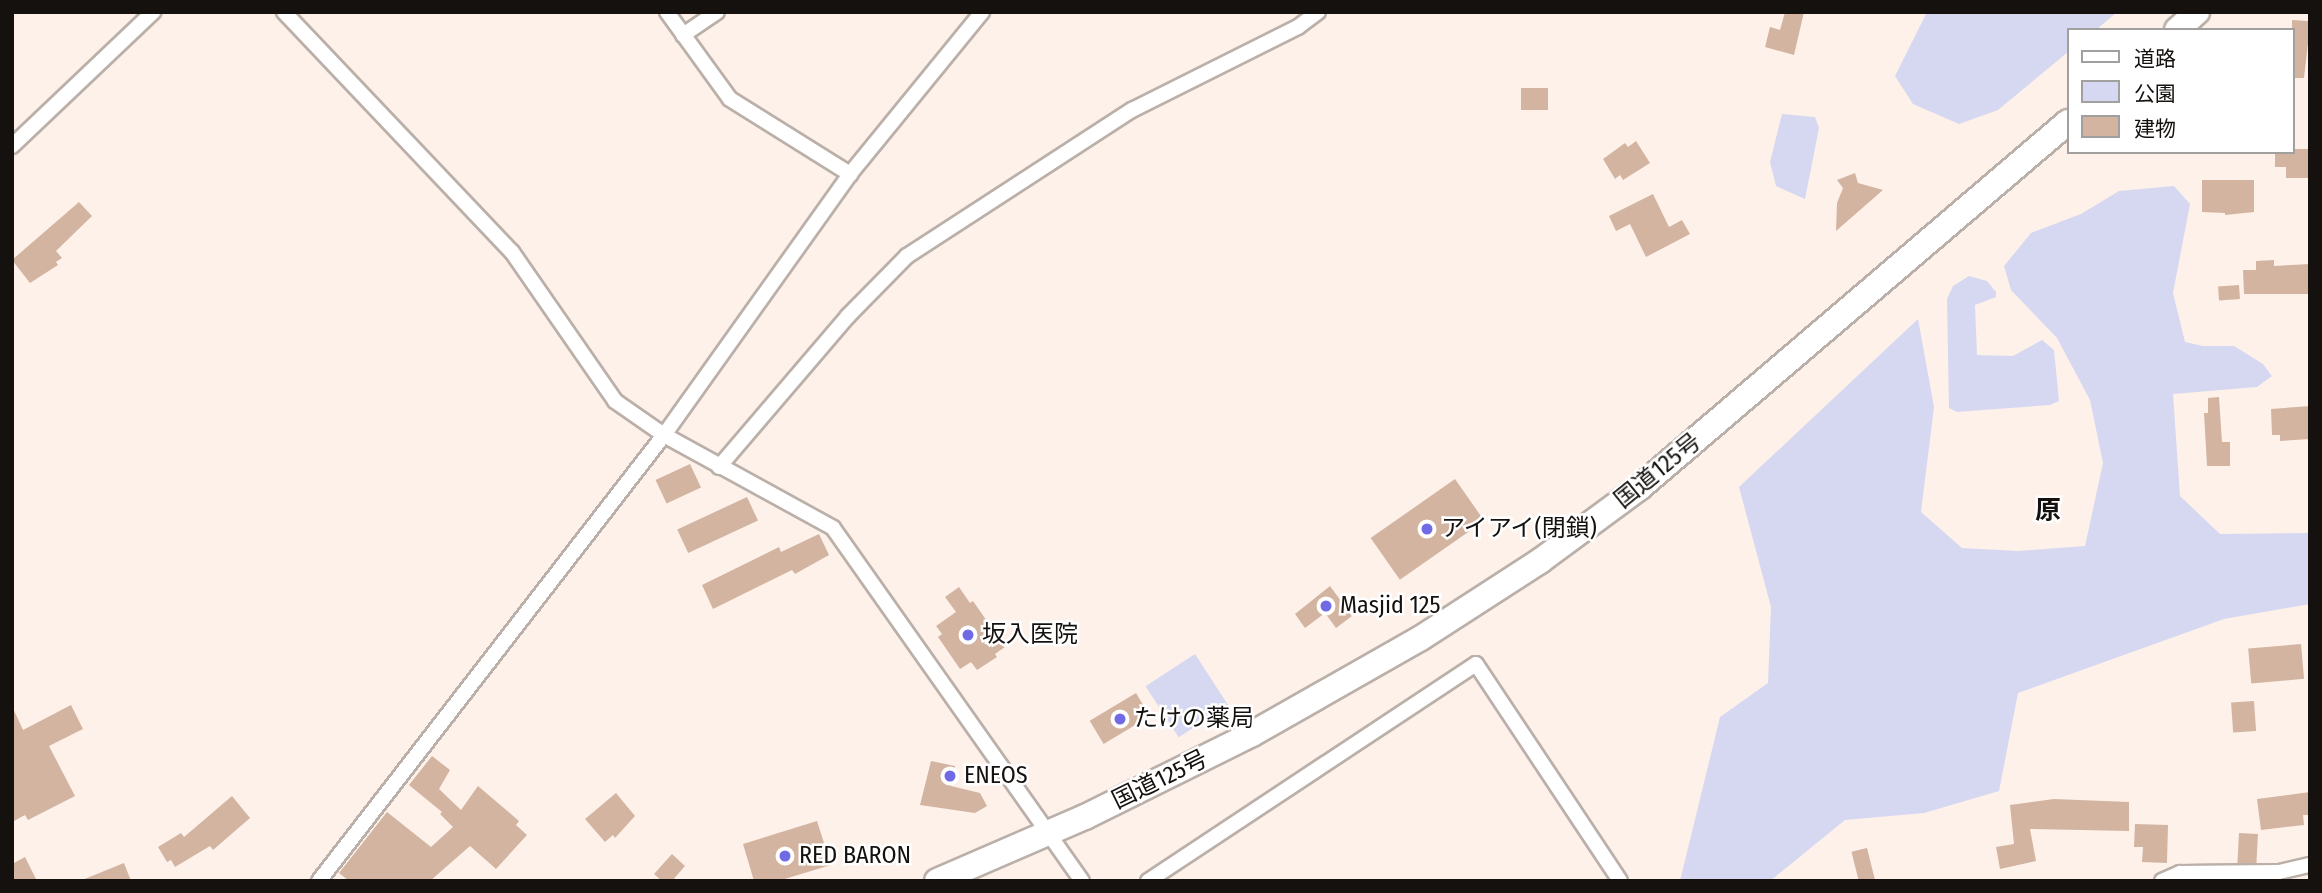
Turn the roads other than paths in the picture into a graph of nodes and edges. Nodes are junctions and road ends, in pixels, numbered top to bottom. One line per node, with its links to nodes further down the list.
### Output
1 (153, 12): 11 (street)
2 (284, 12): 13 (street)
3 (667, 12): 9 (street)
4 (717, 12): 9 (street)
5 (982, 12): 12 (street)
6 (1318, 12): 14 (street)
7 (2197, 12): 8 (highway)
8 (2179, 28)
9 (683, 35): 12 (street)
10 (2066, 124): 15 (highway, 国道125号)
11 (12, 146)
12 (850, 174): 13 (street)
13 (664, 435): 14 (street); 17 (street)
14 (719, 467): 15 (street)
15 (1046, 834): 18 (highway, 国道125号); 19 (street)
16 (2310, 865): 22 (street)
17 (319, 881)
18 (937, 881)
19 (1082, 881)
20 (1148, 881): 21 (street)
21 (1620, 881)
22 (2162, 881)

